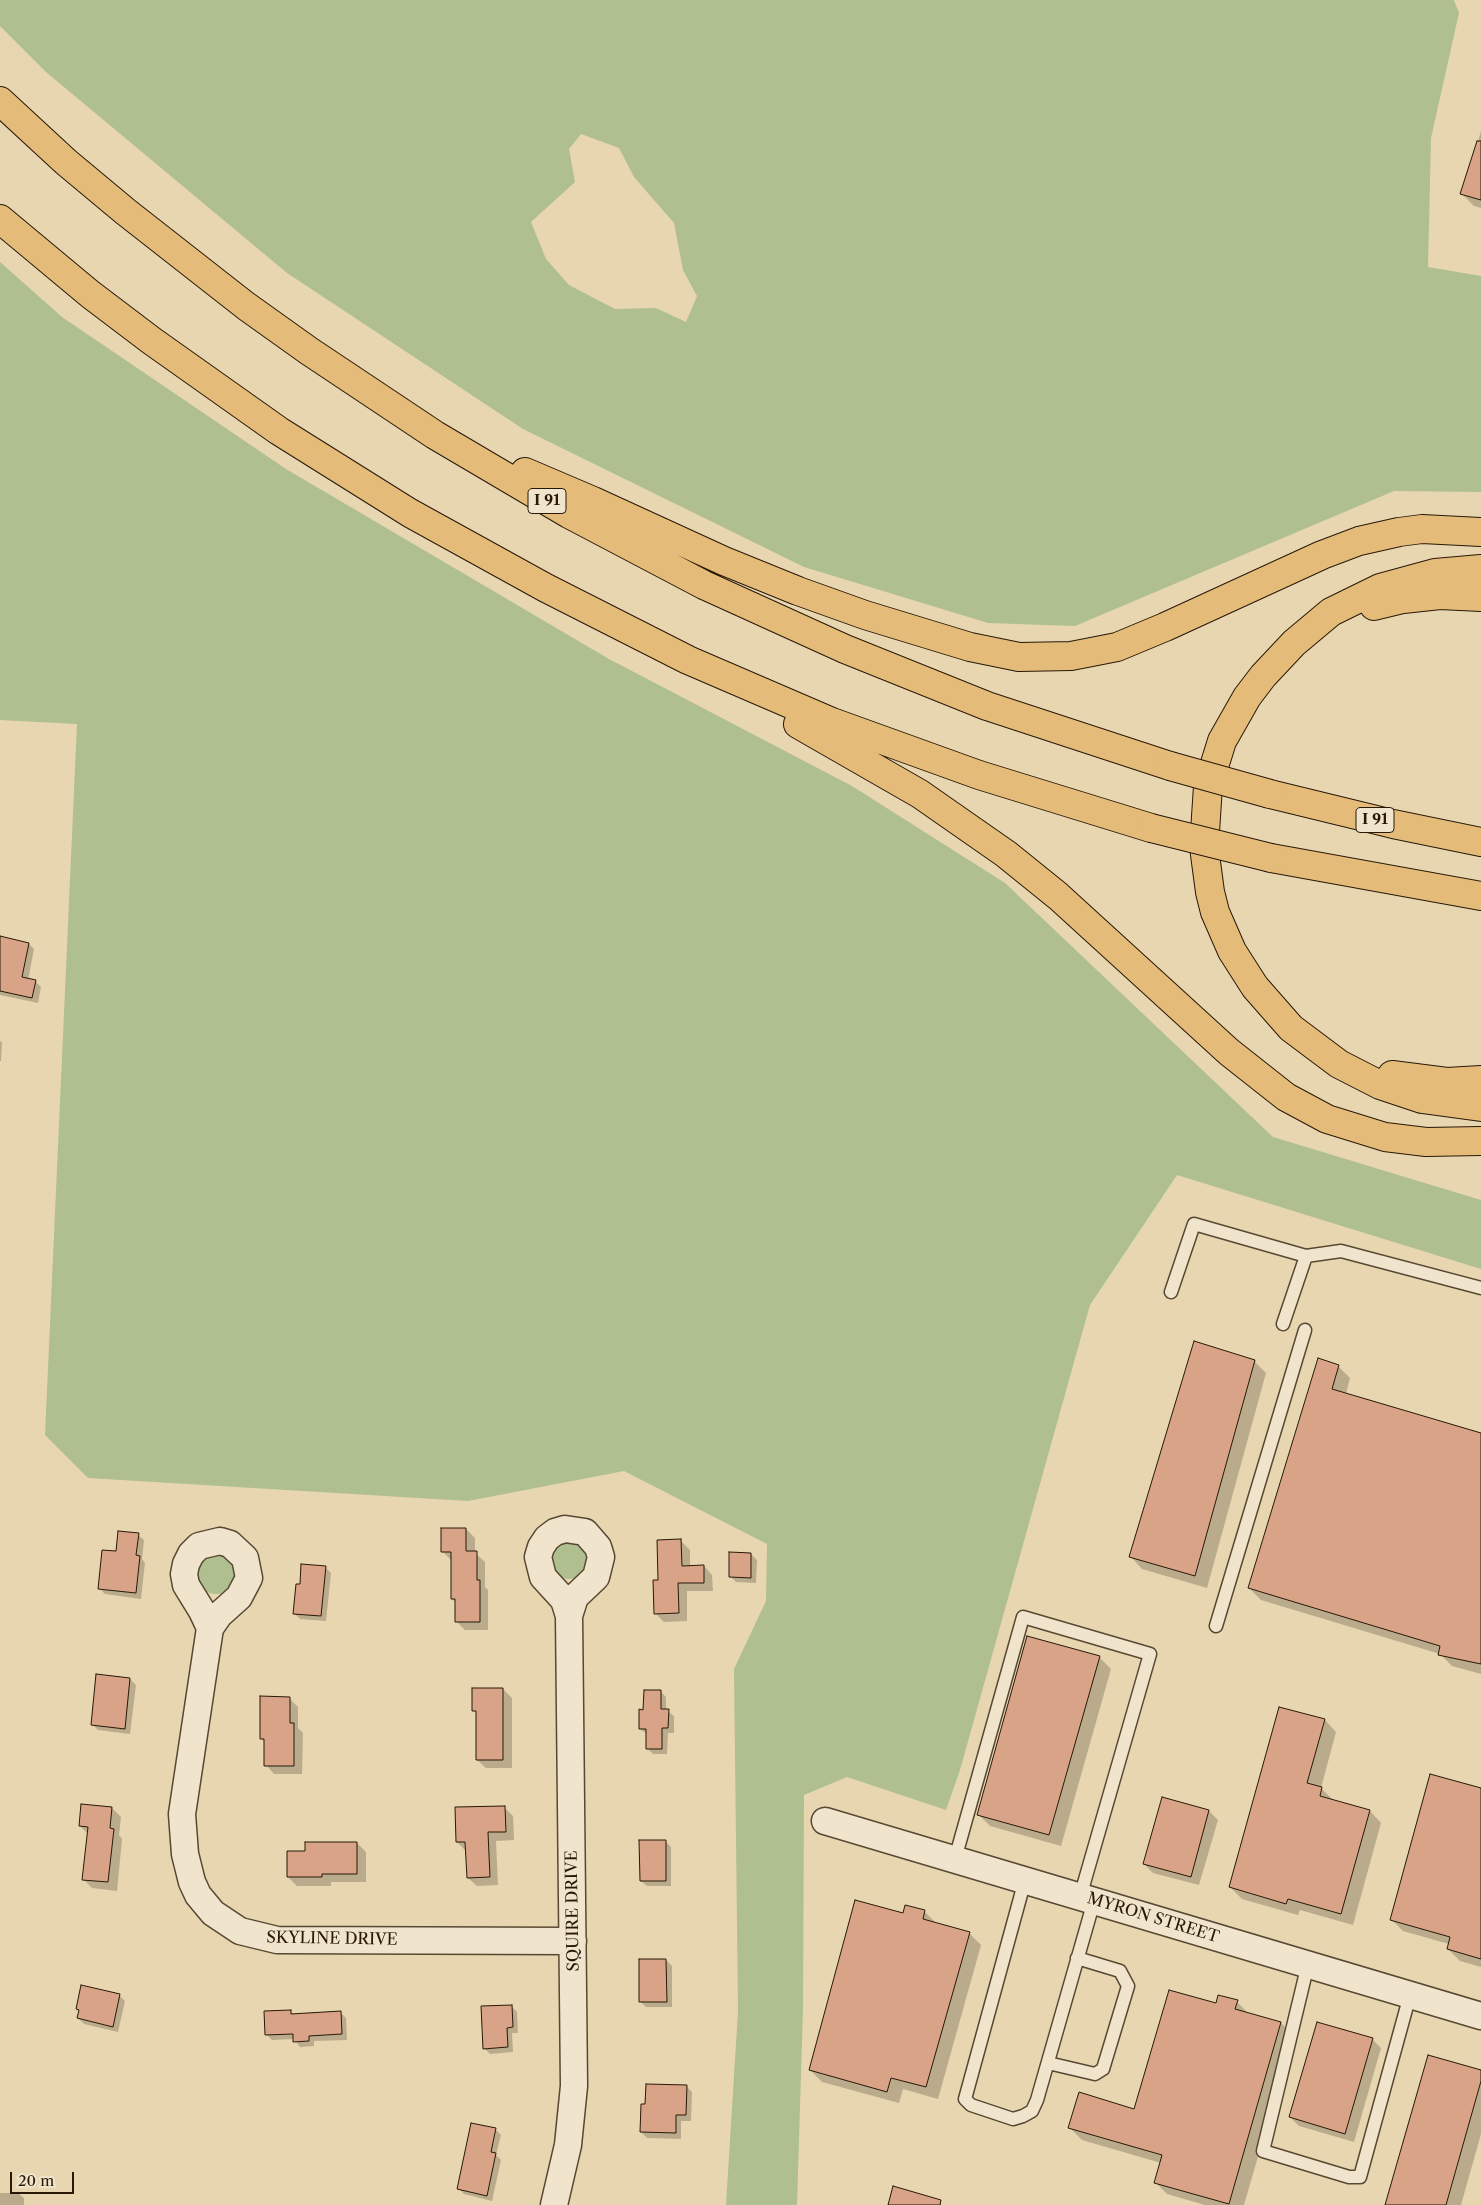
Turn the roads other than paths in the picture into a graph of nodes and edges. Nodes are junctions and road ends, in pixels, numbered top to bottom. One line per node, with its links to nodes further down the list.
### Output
1 (0, 101): 3 (highway, I 91)
2 (0, 219): 7 (highway)
3 (435, 435): 4 (highway); 9 (highway, I 91, bridge)
4 (1481, 532)
5 (1481, 569): 8 (highway)
6 (1481, 597): 8 (highway)
7 (615, 624): 10 (highway, bridge); 14 (highway)
8 (1282, 656): 11 (highway)
9 (1481, 842)
10 (1481, 896)
11 (1279, 1016): 12 (highway); 13 (highway)
12 (1481, 1080)
13 (1481, 1107)
14 (1481, 1141)
15 (1306, 1256): 16 (lane); 17 (lane); 18 (lane)
16 (1481, 1288)
17 (1171, 1292)
18 (1282, 1324)
19 (1305, 1330): 21 (lane)
20 (569, 1616): 27 (street, SQUIRE DRIVE)
21 (1216, 1626)
22 (210, 1628): 27 (street, SKYLINE DRIVE)
23 (825, 1821): 24 (street, MYRON STREET)
24 (955, 1859): 25 (street, MYRON STREET); 26 (lane)
25 (1025, 1880): 26 (street, MYRON STREET); 32 (lane)
26 (1087, 1899): 28 (lane); 29 (street, MYRON STREET)
27 (573, 1941): 33 (street, SQUIRE DRIVE)
28 (1077, 1958): 32 (lane); 32 (lane)
29 (1308, 1964): 30 (street, MYRON STREET); 30 (lane)
30 (1410, 1995): 31 (street, MYRON STREET)
31 (1481, 2016)
32 (1048, 2063)
33 (554, 2205)

